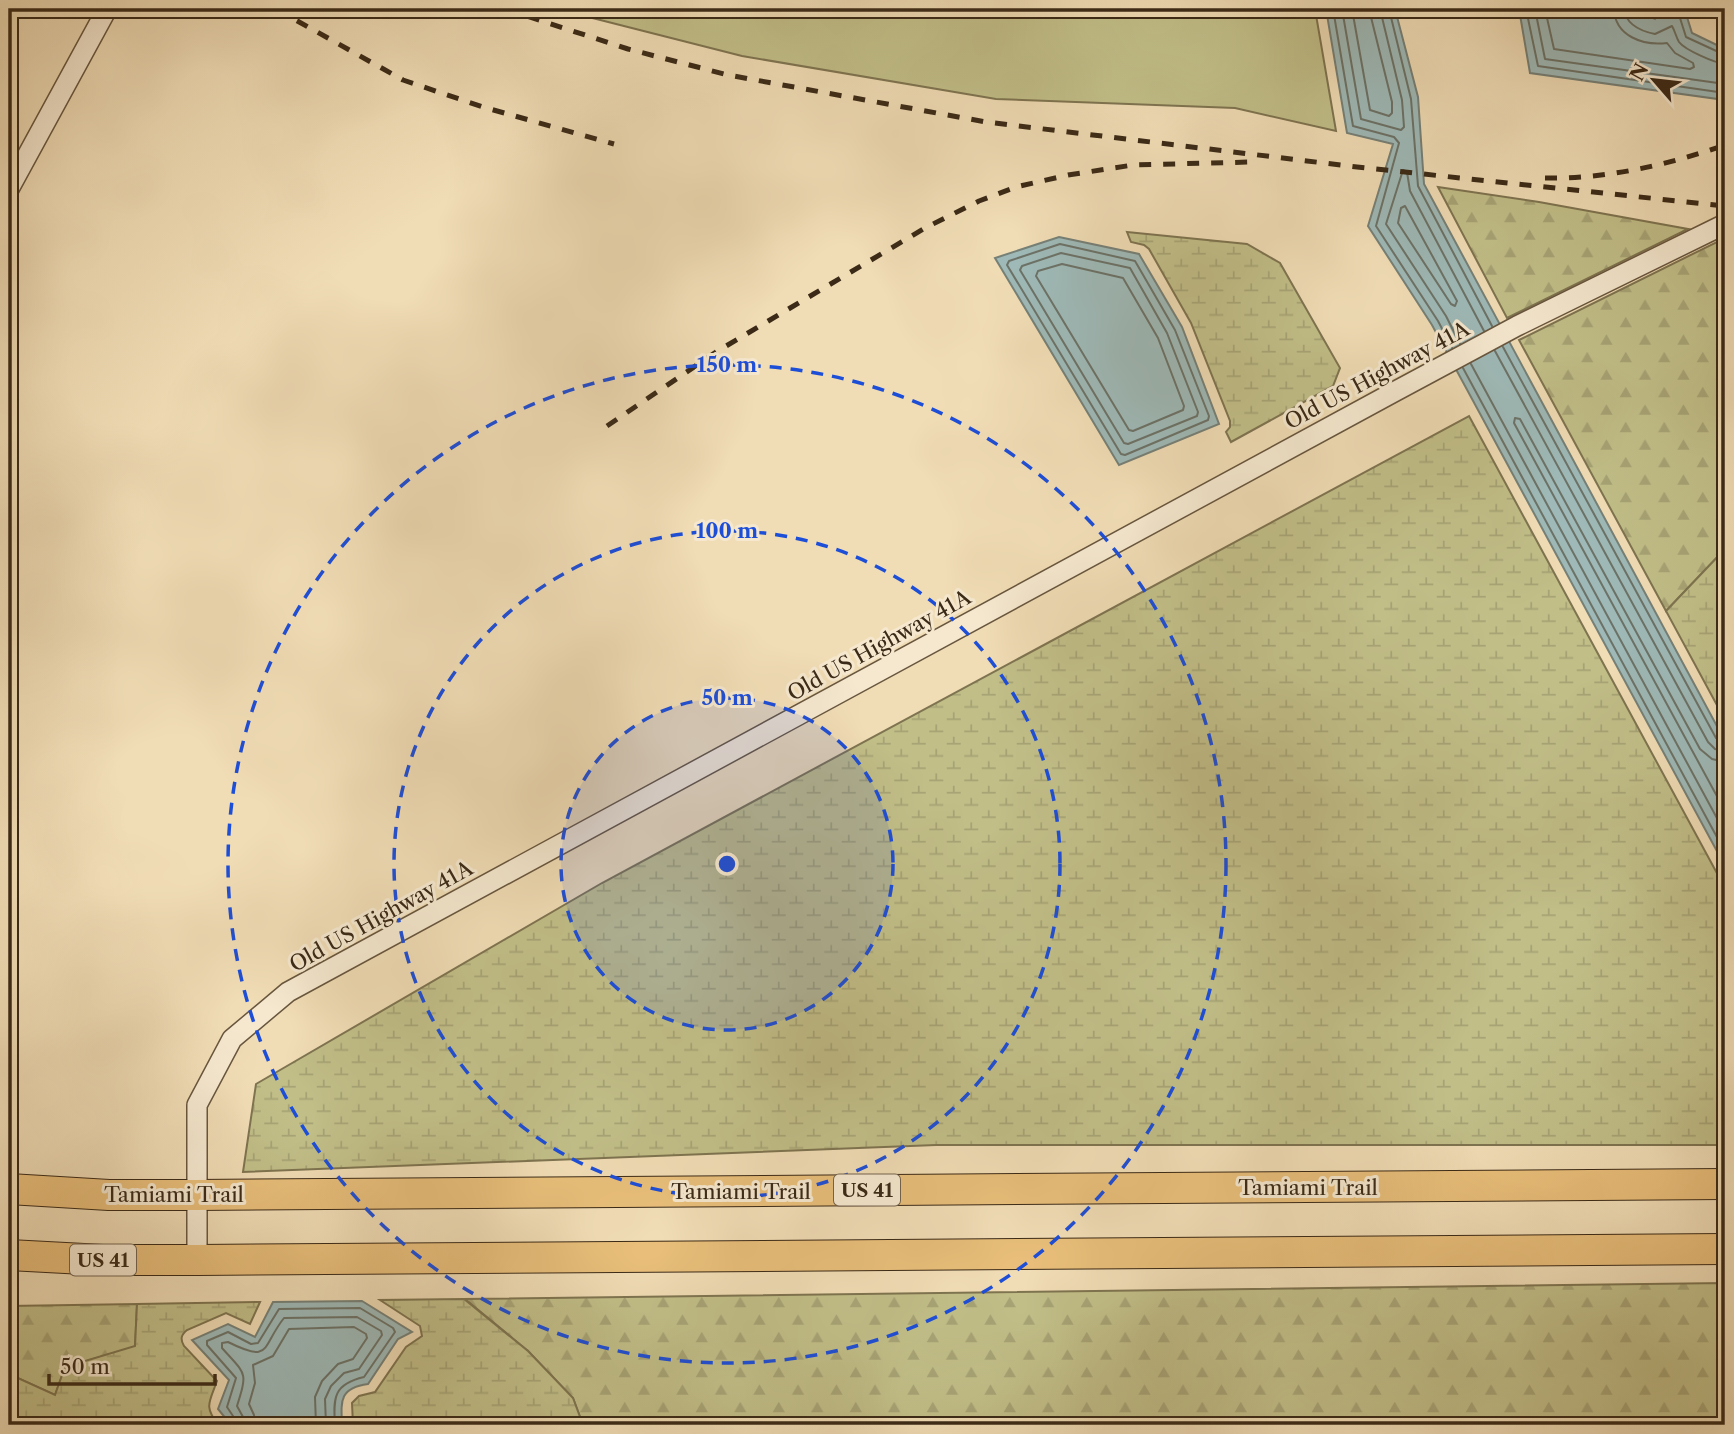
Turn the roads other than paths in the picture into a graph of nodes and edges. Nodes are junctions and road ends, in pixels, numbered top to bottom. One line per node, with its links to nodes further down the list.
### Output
1 (107, 9): 2 (street)
2 (9, 189)
3 (1725, 224): 6 (street, Old US Highway 41A)
4 (1725, 1184): 6 (main road, Tamiami Trail / US 41)
5 (9, 1189): 6 (main road, Tamiami Trail / US 41)
6 (196, 1195): 9 (street, Old US Highway 41A)
7 (1725, 1249): 9 (main road, US 41)
8 (9, 1255): 9 (main road, US 41)
9 (197, 1260)

